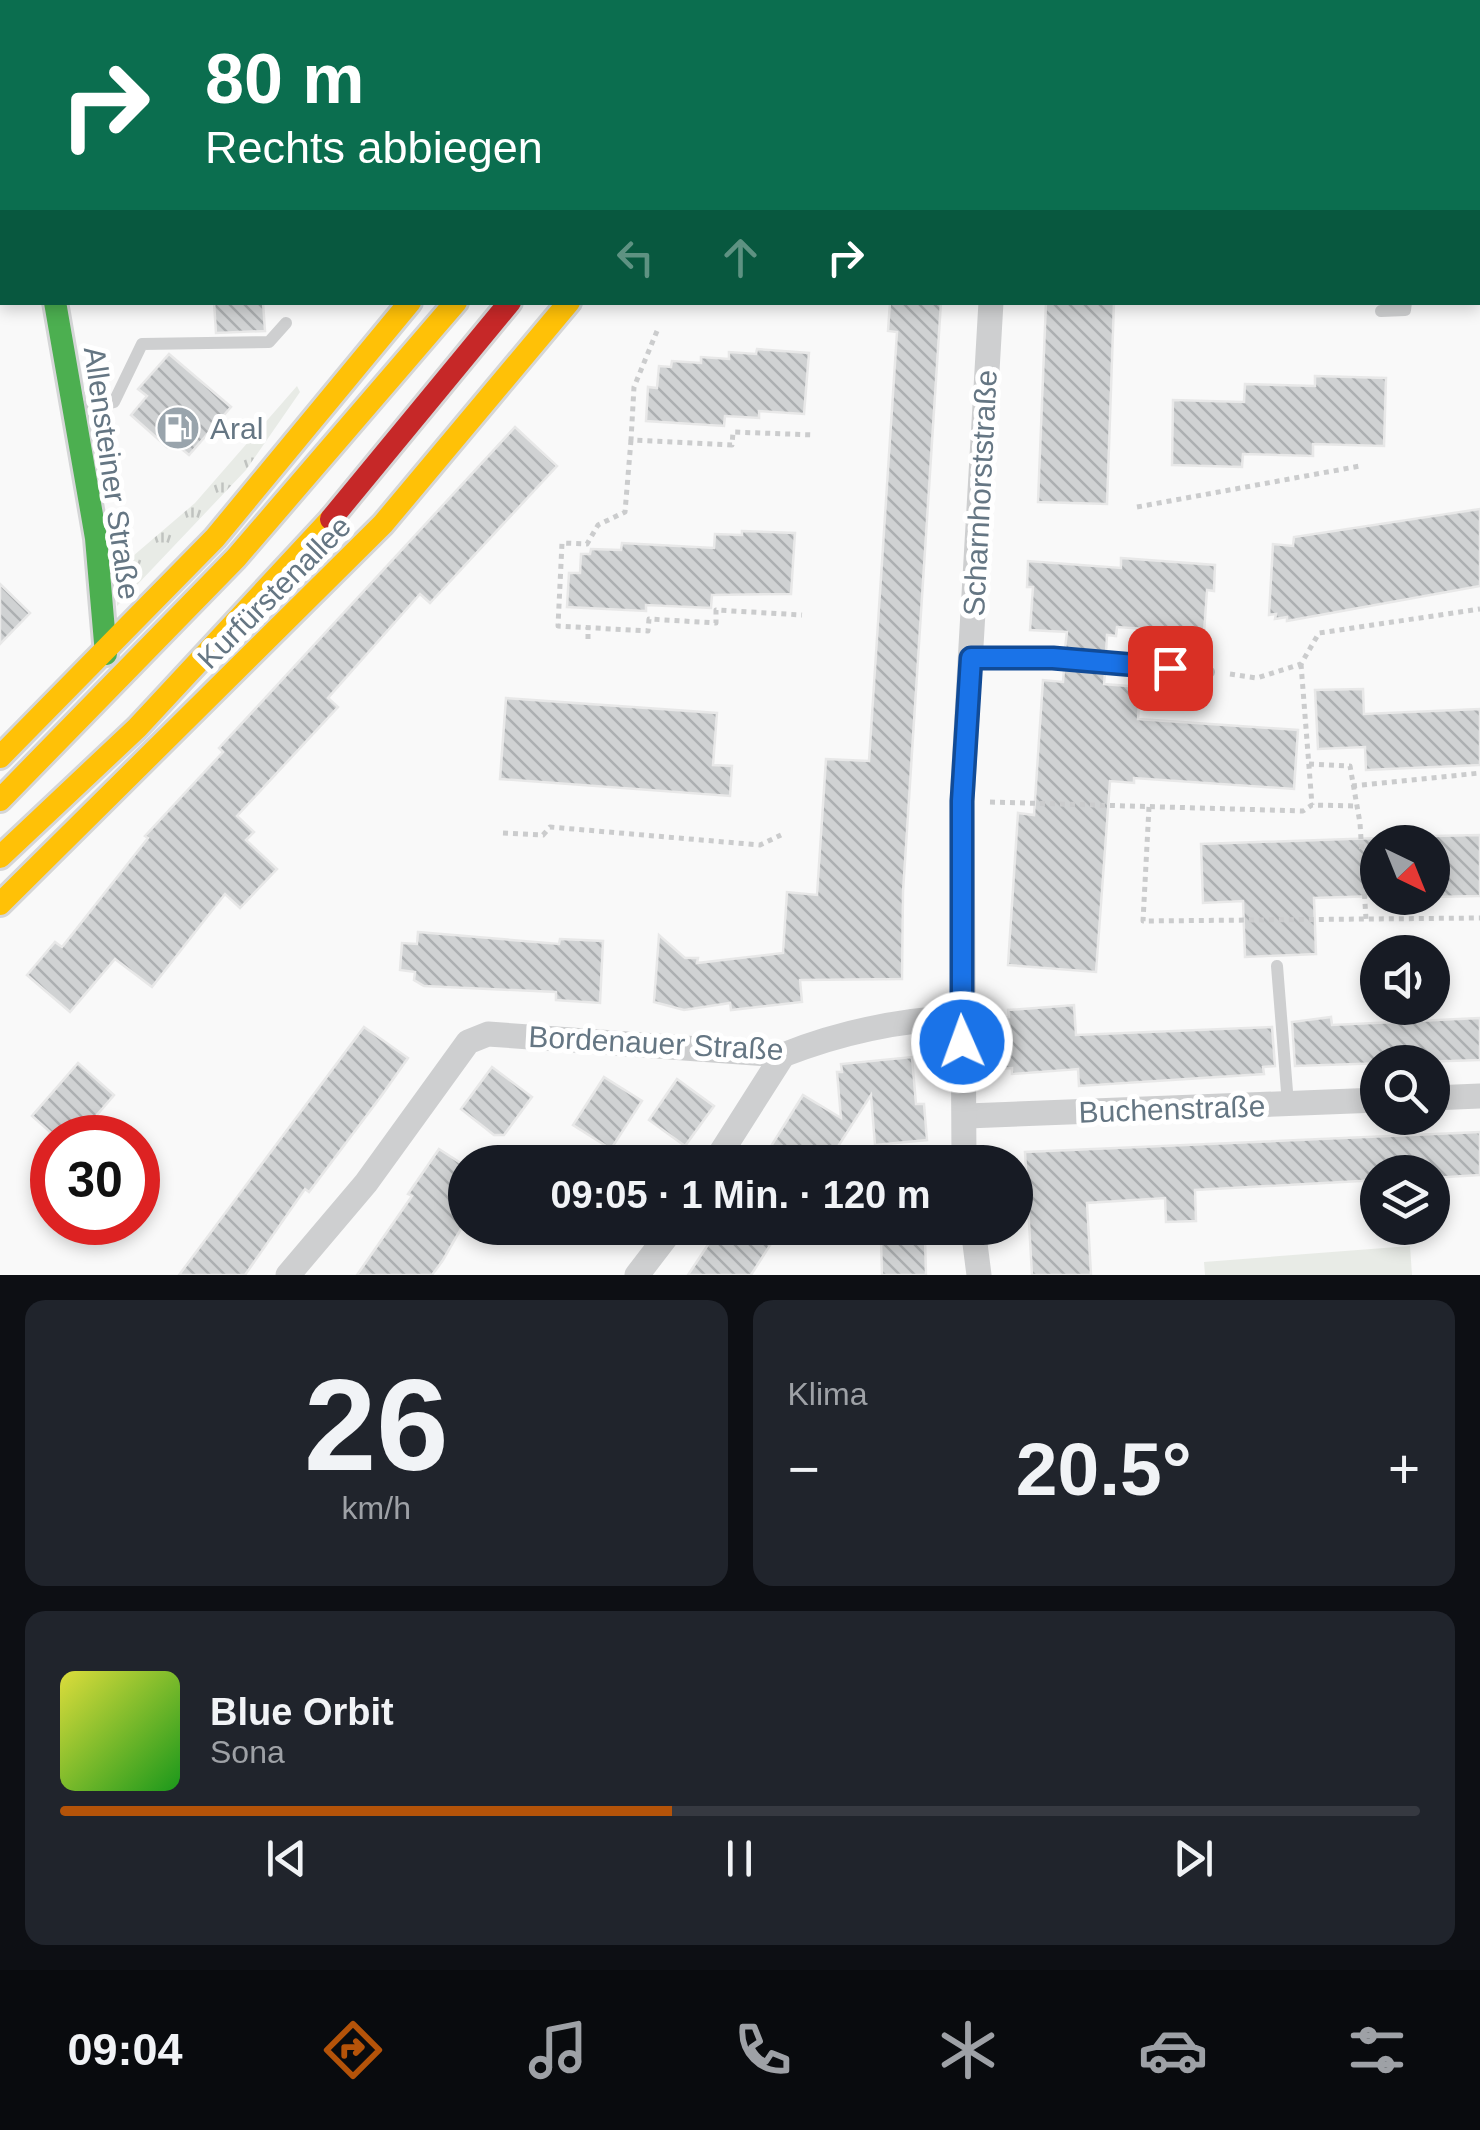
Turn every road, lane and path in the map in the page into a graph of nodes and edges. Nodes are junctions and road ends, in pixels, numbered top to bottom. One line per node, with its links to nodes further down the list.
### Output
1 (56, 305): 11 (main road, Allensteiner Straße)
2 (408, 305): 20 (main road)
3 (454, 305): 28 (main road, Kurfürstenallee)
4 (508, 305): 35 (main road, Kurfürstenallee)
5 (566, 305): 36 (main road, Kurfürstenallee)
6 (991, 305): 21 (street, Scharnhorststraße)
7 (1406, 305): 8 (lane)
8 (1381, 311)
9 (286, 323): 11 (lane)
10 (657, 331): 13 (path)
11 (76, 408): 20 (main road, Allensteiner Straße)
12 (815, 435): 13 (path)
13 (631, 440): 18 (path)
14 (1360, 466): 15 (path)
15 (1137, 507)
16 (1480, 609): 22 (path)
17 (802, 614): 18 (path)
18 (588, 627): 19 (path)
19 (588, 638)
20 (106, 654): 24 (main road)
21 (971, 658): 23 (lane); 29 (street, Scharnhorststraße)
22 (1301, 664): 23 (path); 25 (path)
23 (1209, 672)
24 (0, 757)
25 (1309, 764): 27 (path); 30 (path)
26 (1480, 774): 27 (path)
27 (1352, 786): 31 (path)
28 (6, 795)
29 (962, 801): 32 (path); 40 (street, Scharnhorststraße)
30 (1312, 805): 31 (path); 32 (path)
31 (1355, 806): 38 (path)
32 (1149, 807): 38 (path)
33 (503, 833): 34 (path)
34 (781, 834)
35 (0, 857)
36 (0, 904)
37 (1480, 918): 38 (path)
38 (1366, 919)
39 (1278, 966): 45 (lane)
40 (961, 1017): 41 (street, Bordenauer Straße); 46 (street, Scharnhorststraße)
41 (783, 1056): 47 (street); 51 (street, Bordenauer Straße)
42 (1480, 1096): 43 (street)
43 (1450, 1097)
44 (1360, 1101): 45 (street, Buchenstraße)
45 (1288, 1104): 46 (street, Buchenstraße)
46 (967, 1116): 48 (street, Scharnhorststraße)
47 (726, 1145)
48 (965, 1145)
49 (660, 1245): 52 (street)
50 (975, 1245): 53 (street)
51 (288, 1275)
52 (637, 1275)
53 (979, 1275)

